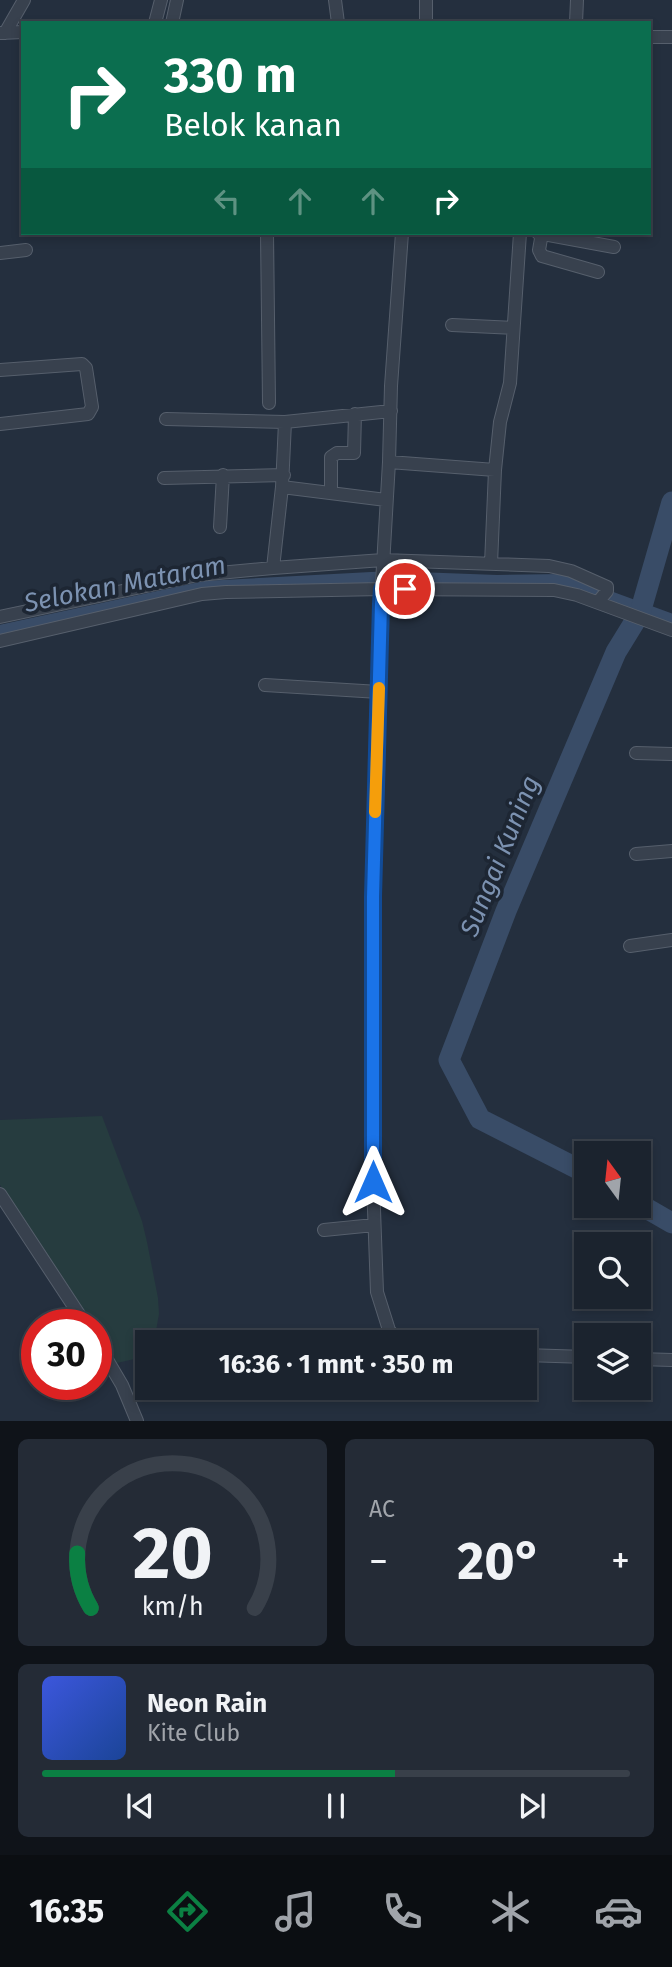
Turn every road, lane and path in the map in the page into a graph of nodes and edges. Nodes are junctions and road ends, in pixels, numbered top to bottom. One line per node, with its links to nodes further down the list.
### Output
1 (24, 0): 13 (street)
2 (161, 0): 7 (street)
3 (177, 0): 8 (street)
4 (335, 0): 9 (street)
5 (426, 0): 10 (street)
6 (577, 0): 11 (street)
7 (156, 21)
8 (172, 21)
9 (338, 21)
10 (426, 21)
11 (576, 21)
12 (21, 32): 13 (street)
13 (2, 33)
14 (651, 37): 15 (street)
15 (672, 37)
16 (267, 235): 28 (street)
17 (402, 235): 29 (street)
18 (520, 235): 26 (street)
19 (540, 235): 24 (street)
20 (551, 235): 21 (street)
21 (614, 247)
22 (26, 250): 23 (street)
23 (0, 253)
24 (598, 272)
25 (452, 325): 26 (street)
26 (513, 328): 35 (street)
27 (0, 370): 33 (street)
28 (270, 403)
29 (391, 411): 30 (street); 34 (street)
30 (355, 414): 32 (street); 39 (street)
31 (166, 419): 32 (street)
32 (285, 422): 38 (street)
33 (0, 424)
34 (389, 462): 35 (street); 40 (street)
35 (495, 470): 43 (street)
36 (223, 475): 37 (street); 38 (street); 41 (street)
37 (164, 478)
38 (283, 481): 39 (street); 44 (street)
39 (331, 493): 40 (street)
40 (386, 500): 42 (street)
41 (220, 527)
42 (383, 562): 43 (street); 44 (street); 45 (street)
43 (491, 564): 46 (street)
44 (273, 568): 47 (street)
45 (382, 586): 46 (street); 49 (street); 51 (street)
46 (602, 600): 48 (street)
47 (0, 617)
48 (666, 627)
49 (0, 641)
50 (265, 685): 51 (street)
51 (379, 692): 59 (street)
52 (636, 752): 53 (street)
53 (672, 754)
54 (672, 851): 55 (street)
55 (636, 853)
56 (672, 940): 57 (street)
57 (630, 946)
58 (0, 1194): 61 (street)
59 (374, 1226): 60 (street); 62 (street)
60 (324, 1230)
61 (75, 1309)
62 (389, 1330)
63 (537, 1355): 64 (street)
64 (574, 1357)
65 (651, 1359): 66 (street)
66 (672, 1360)
67 (112, 1367): 68 (street)
68 (137, 1421)

